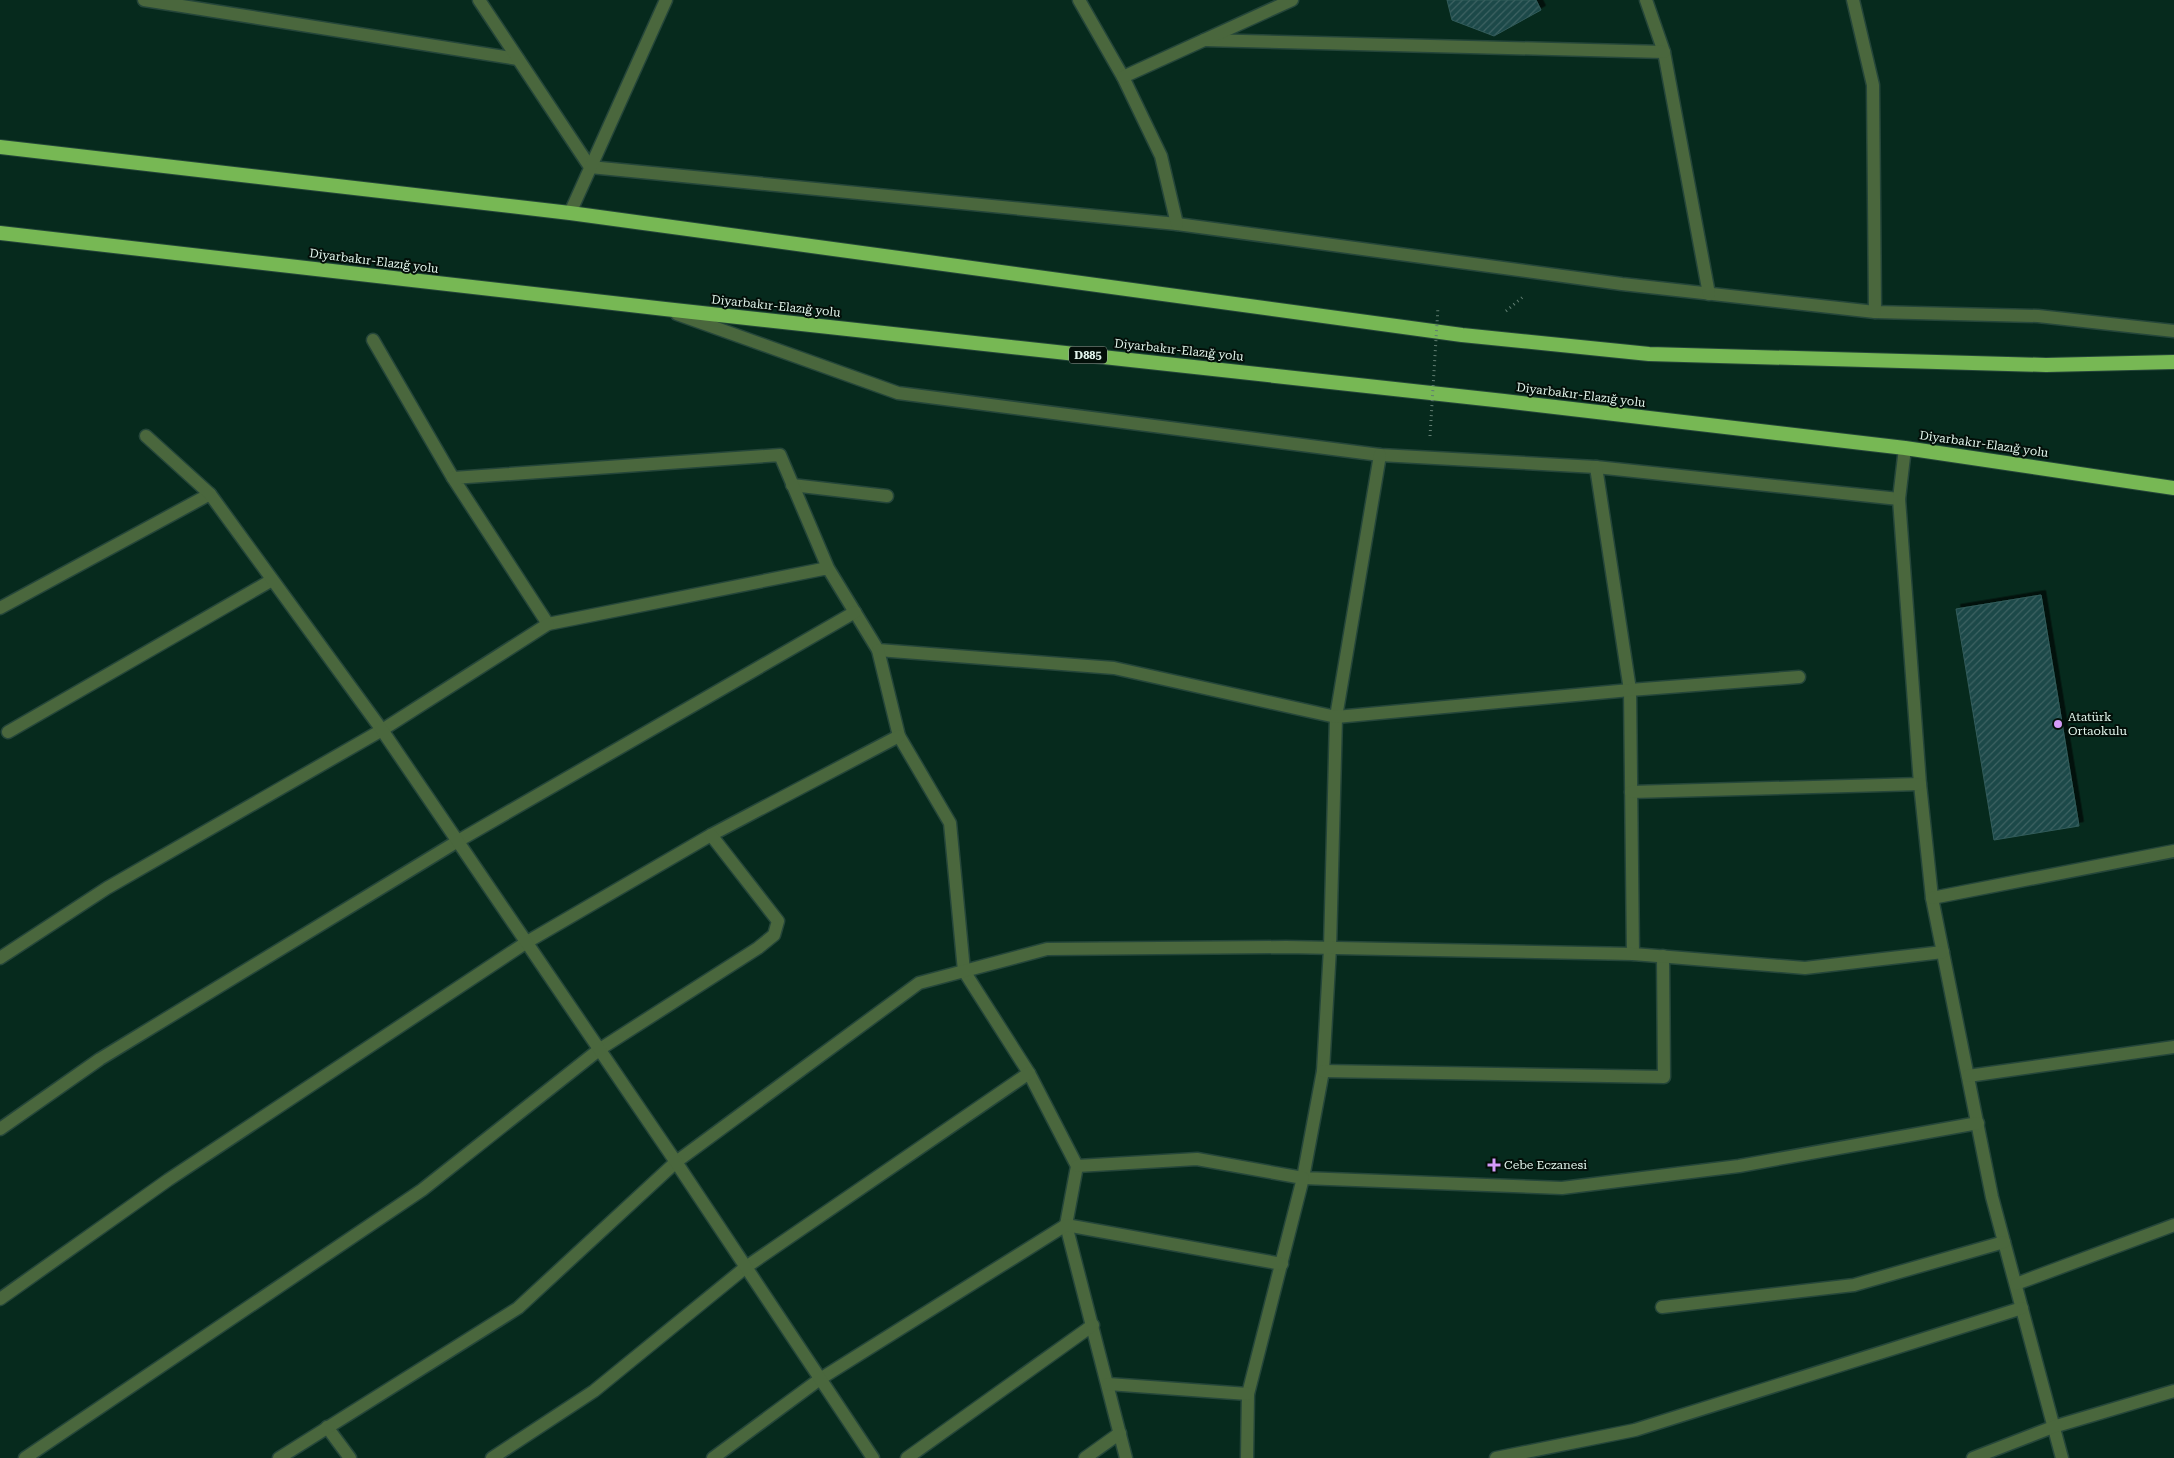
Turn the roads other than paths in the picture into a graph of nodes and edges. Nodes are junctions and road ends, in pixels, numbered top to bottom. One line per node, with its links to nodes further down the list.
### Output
1 (144, 0): 10 (street)
2 (479, 0): 10 (street)
3 (666, 0): 13 (street)
4 (1079, 0): 11 (street)
5 (1292, 0): 8 (street)
6 (1646, 0): 9 (street)
7 (1853, 0): 19 (street)
8 (1204, 40): 9 (street); 11 (street)
9 (1664, 52): 17 (street)
10 (518, 59): 13 (street)
11 (1123, 77): 15 (street)
12 (0, 147): 14 (highway)
13 (590, 167): 14 (street); 15 (street)
14 (570, 213): 22 (highway)
15 (1177, 224): 17 (street)
16 (0, 233): 18 (highway, Diyarbakır-Elazığ yolu / D885)
17 (1710, 294): 19 (street)
18 (665, 309): 24 (highway, Diyarbakır-Elazığ yolu / D885); 25 (street)
19 (1875, 312): 20 (street)
20 (2174, 331)
21 (373, 340): 27 (street)
22 (2174, 362)
23 (146, 436): 30 (street)
24 (1905, 448): 29 (highway, Diyarbakır-Elazığ yolu / D885); 32 (street)
25 (1380, 456): 26 (street); 41 (street)
26 (1596, 467): 32 (street); 40 (street)
27 (453, 478): 28 (street); 37 (street)
28 (792, 485): 31 (street); 33 (street)
29 (2174, 488)
30 (210, 494): 34 (street); 35 (street)
31 (887, 496)
32 (1899, 499): 45 (street)
33 (828, 568): 36 (street); 37 (street)
34 (272, 580): 42 (street); 43 (street)
35 (0, 608)
36 (855, 612): 38 (street); 48 (street)
37 (548, 624): 42 (street)
38 (878, 650): 41 (street); 44 (street)
39 (1799, 677): 40 (street)
40 (1630, 690): 41 (street); 46 (street)
41 (1336, 717): 52 (street)
42 (382, 730): 48 (street); 56 (street)
43 (8, 732)
44 (899, 736): 47 (street); 57 (street)
45 (1920, 784): 46 (street); 50 (street)
46 (1630, 792): 54 (street)
47 (711, 835): 51 (street); 59 (street)
48 (458, 841): 51 (street); 64 (street)
49 (2174, 851): 50 (street)
50 (1932, 898): 53 (street)
51 (527, 942): 59 (street); 74 (street)
52 (1330, 948): 54 (street); 57 (street); 60 (street)
53 (1943, 952): 55 (street); 62 (street)
54 (1633, 954): 55 (street)
55 (1662, 956): 60 (street)
56 (0, 958)
57 (964, 971): 61 (street); 65 (street)
58 (2174, 1047): 62 (street)
59 (600, 1050): 65 (street); 85 (street)
60 (1323, 1071): 67 (street)
61 (1029, 1073): 66 (street); 72 (street)
62 (1968, 1076): 63 (street)
63 (1978, 1123): 67 (street); 70 (street)
64 (0, 1129)
65 (676, 1162): 72 (street); 82 (street)
66 (1077, 1166): 67 (street); 68 (street)
67 (1303, 1178): 71 (street)
68 (1066, 1225): 71 (street); 77 (street); 78 (street)
69 (2174, 1225): 73 (street)
70 (2004, 1242): 73 (street); 75 (street)
71 (1282, 1264): 81 (street)
72 (746, 1267): 78 (street); 88 (street)
73 (2016, 1284): 76 (street)
74 (0, 1299)
75 (1662, 1307)
76 (2022, 1308): 83 (street); 95 (street)
77 (1093, 1325): 79 (street); 91 (street)
78 (820, 1379): 89 (street); 90 (street)
79 (1108, 1384): 81 (street); 84 (street)
80 (2174, 1391): 83 (street)
81 (1248, 1394): 94 (street)
82 (327, 1427): 86 (street); 87 (street)
83 (2053, 1427): 96 (street); 97 (street)
84 (1120, 1433): 92 (street); 93 (street)
85 (25, 1458)
86 (279, 1458)
87 (350, 1458)
88 (492, 1458)
89 (713, 1458)
90 (873, 1458)
91 (907, 1458)
92 (1085, 1458)
93 (1126, 1458)
94 (1247, 1458)
95 (1496, 1458)
96 (1974, 1458)
97 (2062, 1458)

